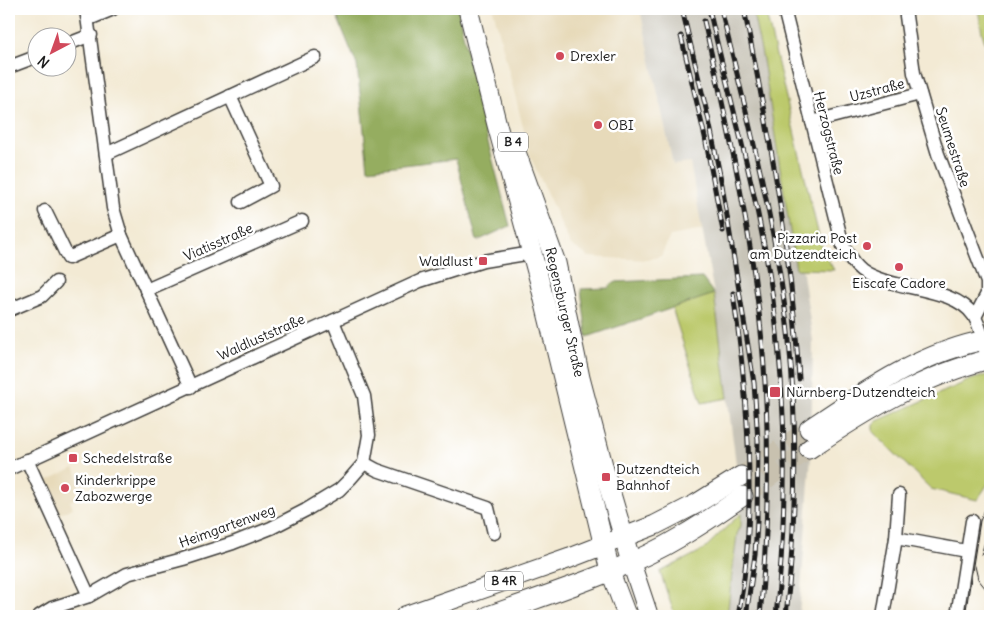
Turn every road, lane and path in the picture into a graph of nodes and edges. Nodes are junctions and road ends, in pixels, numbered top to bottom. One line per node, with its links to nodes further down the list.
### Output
1 (112, 9): 6 (street)
2 (468, 9): 20 (main road, Regensburger Straße / B 4)
3 (480, 9): 21 (main road, Regensburger Straße / B 4)
4 (784, 9): 14 (street, Herzogstraße)
5 (905, 9): 12 (street, Seumestraße)
6 (88, 14): 7 (street)
7 (90, 35): 8 (street); 15 (street)
8 (78, 40)
9 (315, 57): 13 (street)
10 (28, 60): 11 (street)
11 (9, 67)
12 (920, 94): 14 (street, Uzstraße); 25 (street, Seumestraße)
13 (230, 96): 15 (street); 16 (street, Viatisstraße)
14 (812, 122): 25 (street, Herzogstraße)
15 (106, 154): 19 (street)
16 (241, 202)
17 (45, 211): 19 (street)
18 (302, 222): 23 (street, Viatisstraße)
19 (120, 235): 23 (street)
20 (532, 253): 21 (main road); 26 (street, Waldluststraße); 42 (main road, Regensburger Straße)
21 (559, 271): 40 (main road, Regensburger Straße / B 4)
22 (56, 282): 24 (street)
23 (146, 290): 29 (street)
24 (9, 310)
25 (975, 317): 27 (street)
26 (333, 321): 29 (street, Waldluststraße); 33 (street)
27 (987, 340): 28 (street); 30 (main road)
28 (988, 360): 31 (main road)
29 (191, 387): 32 (street, Waldluststraße)
30 (809, 429)
31 (809, 449)
32 (27, 460): 34 (street, Waldluststraße); 46 (street)
33 (364, 463): 39 (street); 46 (street, Heimgartenweg)
34 (9, 468)
35 (741, 476): 40 (main road, B 4R)
36 (743, 496): 44 (main road, B 4R)
37 (900, 496): 41 (street)
38 (972, 521): 43 (street)
39 (494, 533)
40 (624, 538): 42 (main road, B 4R); 44 (main road, Regensburger Straße / B 4)
41 (896, 538): 43 (street); 52 (street)
42 (603, 545): 45 (main road, Regensburger Straße); 48 (main road, B 4R)
43 (966, 551): 53 (street)
44 (631, 562): 45 (main road, B 4R); 51 (main road, Regensburger Straße)
45 (610, 571): 49 (main road, B 4R); 50 (main road, Regensburger Straße)
46 (89, 596): 47 (street, Heimgartenweg)
47 (39, 616)
48 (405, 616)
49 (488, 616)
50 (627, 616)
51 (649, 616)
52 (883, 616)
53 (957, 616)

